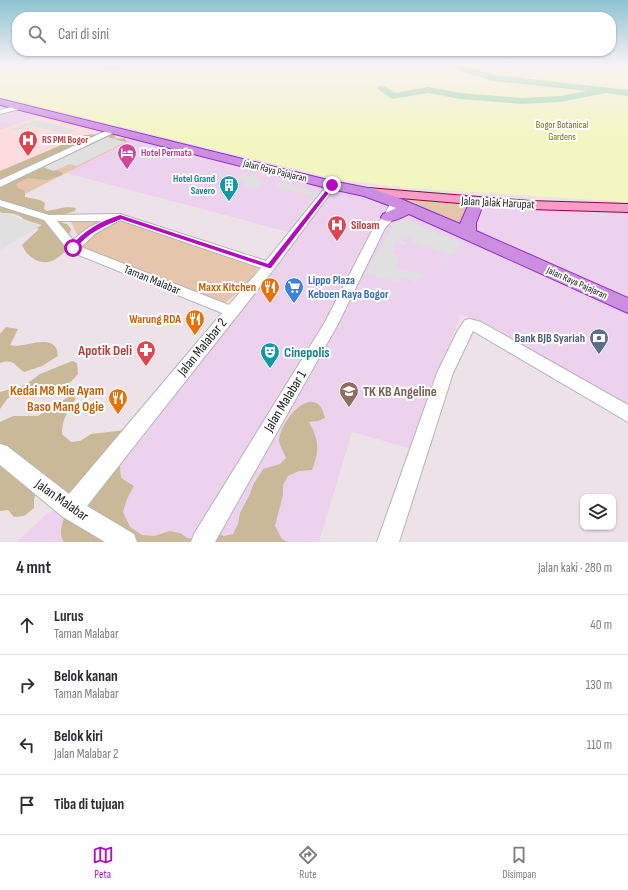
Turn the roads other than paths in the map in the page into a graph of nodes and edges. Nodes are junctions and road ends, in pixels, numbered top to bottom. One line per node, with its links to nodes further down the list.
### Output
1 (0, 101): 2 (highway, Jalan Raya Pajajaran); 7 (highway)
2 (17, 107): 3 (street); 4 (highway, Jalan Raya Pajajaran)
3 (0, 112)
4 (113, 131): 5 (street); 6 (highway, Jalan Raya Pajajaran)
5 (0, 184)
6 (332, 185): 7 (highway, Jalan Raya Pajajaran); 16 (street, Jalan Malabar 2)
7 (368, 192): 8 (main road, Jalan Jalak Harupat); 11 (highway, Jalan Raya Pajajaran)
8 (476, 202): 10 (main road, Jalan Jalak Harupat); 14 (highway)
9 (0, 203): 13 (street)
10 (628, 208)
11 (398, 209): 14 (highway, Jalan Raya Pajajaran); 23 (street, Jalan Malabar 1)
12 (120, 217): 13 (street); 15 (street); 16 (street)
13 (48, 218): 15 (street, Taman Malabar)
14 (468, 234): 17 (highway, Jalan Raya Pajajaran)
15 (73, 248): 18 (street, Taman Malabar)
16 (269, 266): 18 (street, Jalan Malabar 2)
17 (628, 306)
18 (231, 311): 21 (street, Jalan Malabar 2)
19 (628, 414): 24 (street)
20 (0, 453): 21 (street, Jalan Malabar)
21 (71, 509): 22 (street, Jalan Malabar)
22 (126, 542)
23 (202, 542)
24 (388, 542)

